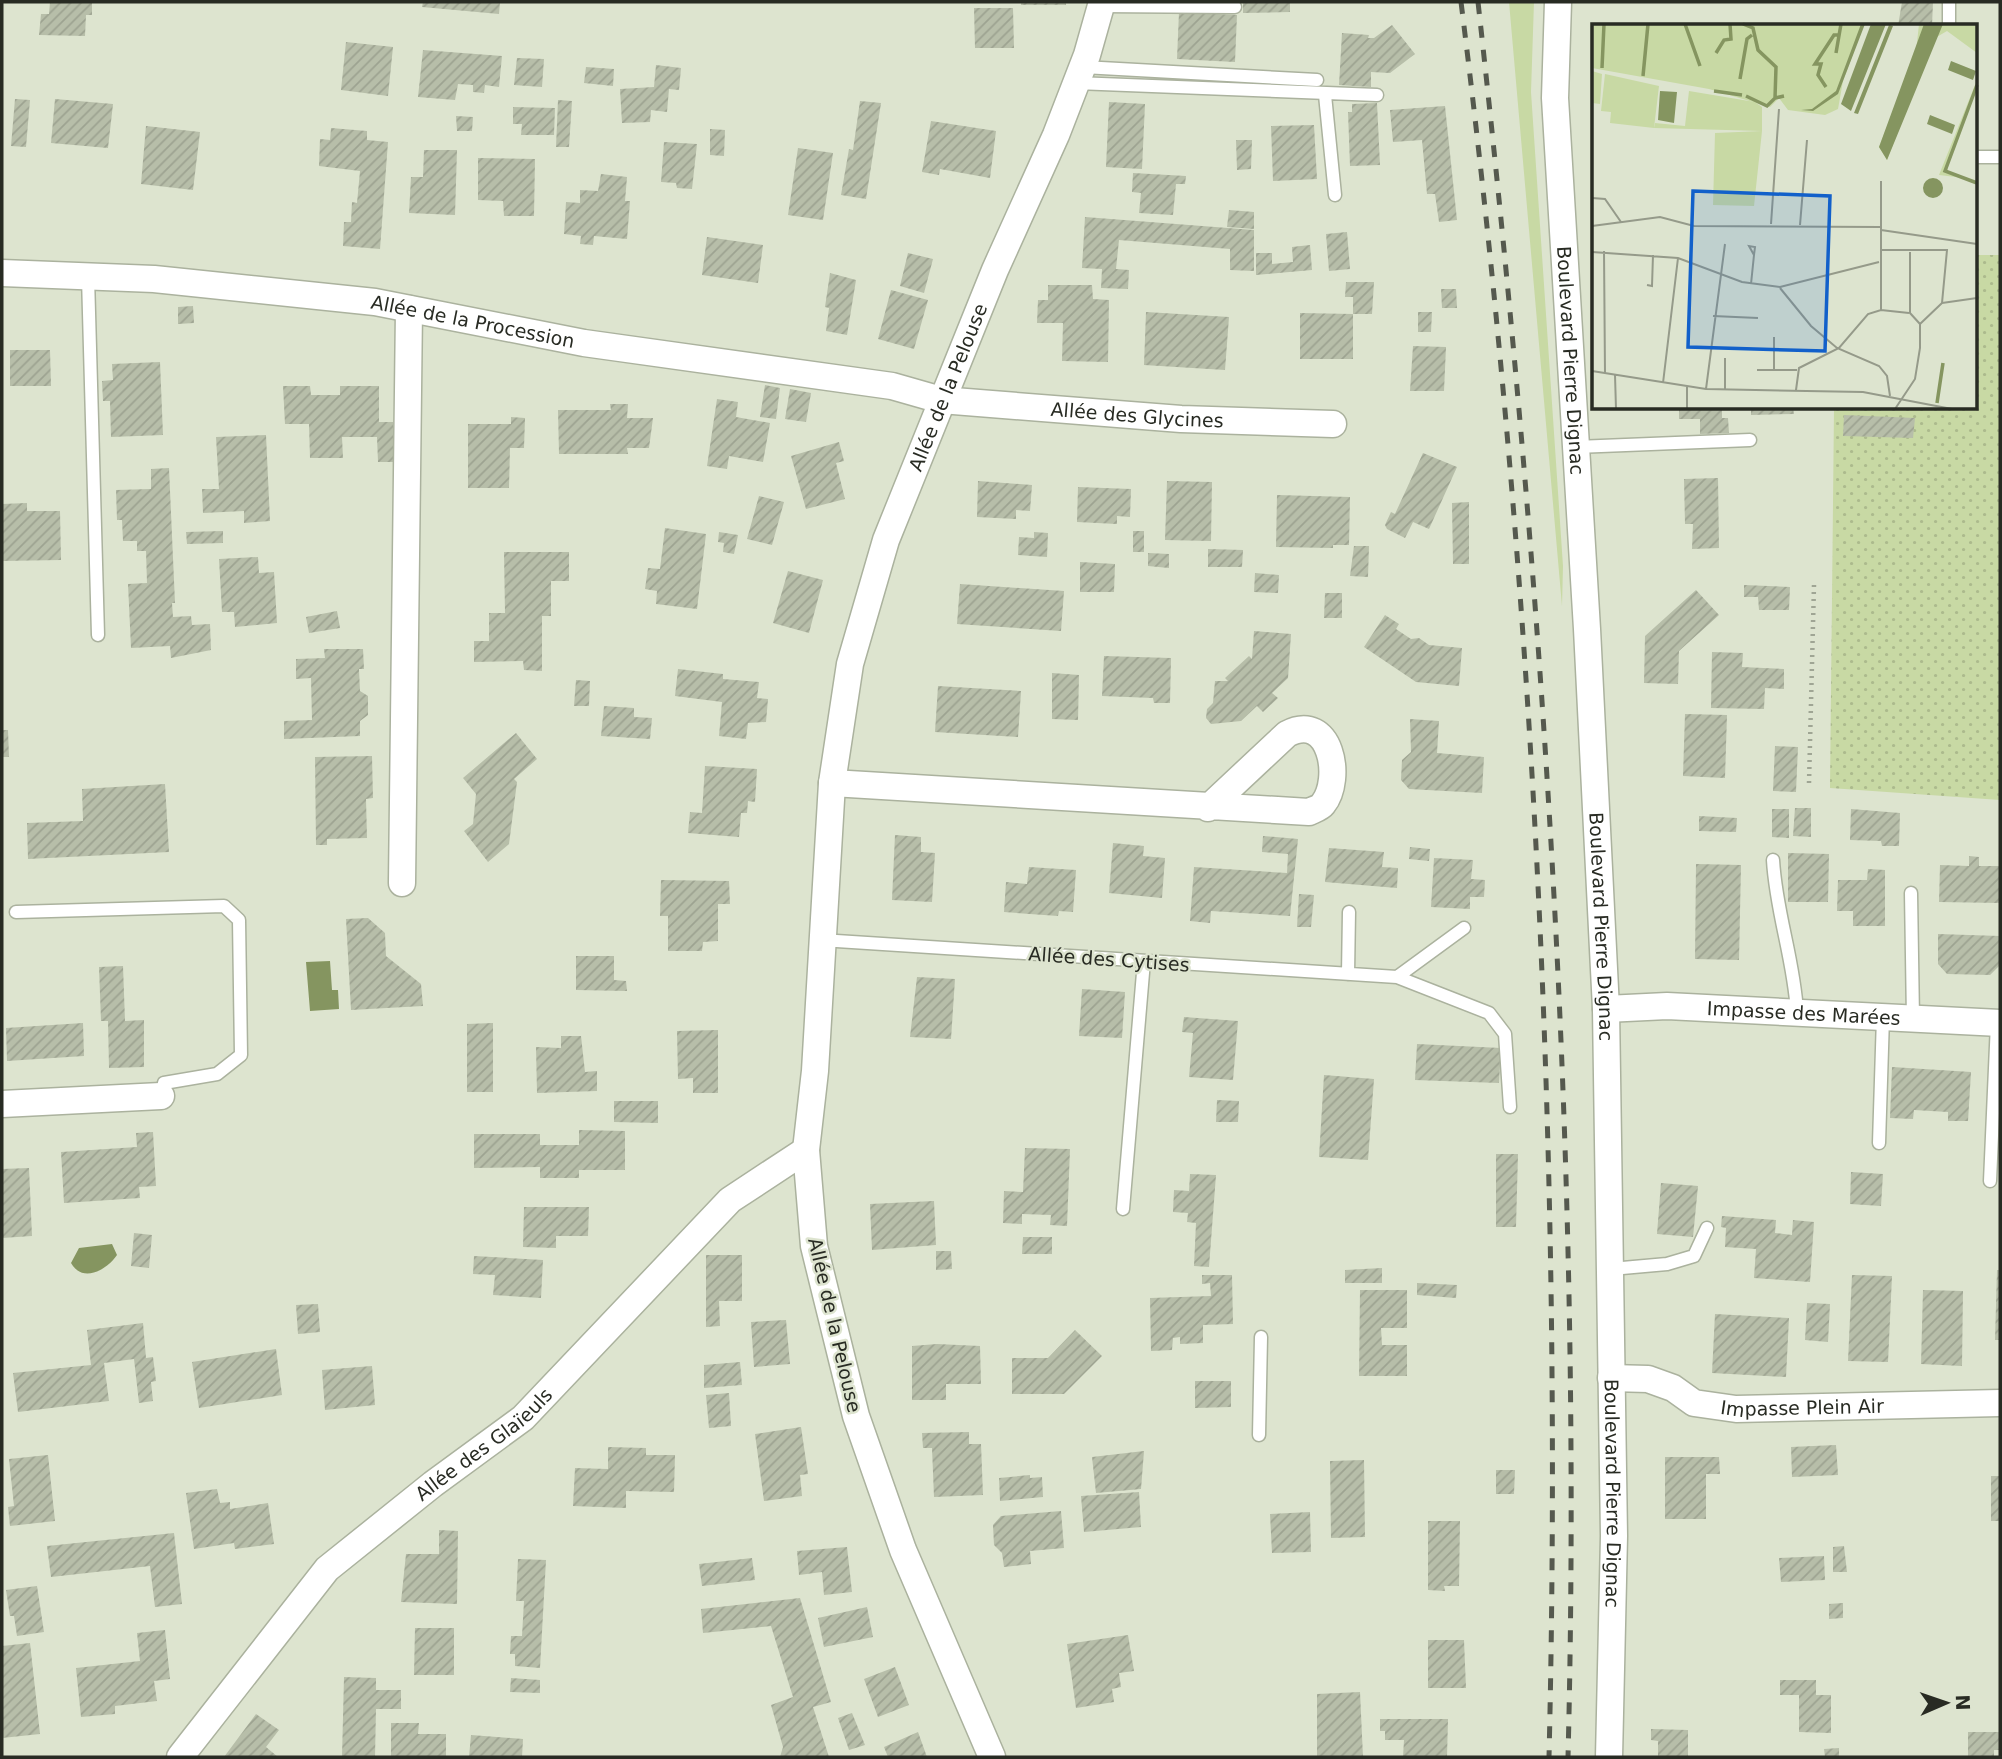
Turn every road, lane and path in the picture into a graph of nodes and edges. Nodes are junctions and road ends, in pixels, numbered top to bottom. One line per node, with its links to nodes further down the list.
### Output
1 (1558, 2): 19 (street, Boulevard Pierre Dignac)
2 (1949, 2): 5 (lane)
3 (1102, 4): 4 (lane); 6 (street, Allée de la Pelouse)
4 (1235, 8)
5 (1949, 24)
6 (1080, 75): 7 (lane); 8 (lane); 16 (street, Allée de la Pelouse)
7 (1317, 80)
8 (1325, 95): 9 (lane); 12 (lane)
9 (1377, 95)
10 (1978, 157): 11 (lane)
11 (2000, 157)
12 (1335, 195)
13 (2, 273): 14 (street, Allée de la Procession)
14 (88, 277): 15 (street, Allée de la Procession); 21 (lane)
15 (409, 309): 16 (street, Allée de la Procession); 26 (street)
16 (941, 400): 17 (street, Allée des Glycines); 22 (street, Allée de la Pelouse)
17 (1334, 424)
18 (1749, 440): 19 (lane)
19 (1576, 447): 35 (street, Boulevard Pierre Dignac)
20 (1814, 584): 23 (path)
21 (97, 635)
22 (832, 783): 24 (street); 31 (street, Allée de la Pelouse)
23 (1809, 783)
24 (1208, 808): 24 (street)
25 (1773, 860): 36 (lane)
26 (402, 883)
27 (1911, 893): 38 (lane)
28 (16, 912): 40 (lane)
29 (1349, 912): 33 (lane)
30 (1464, 928): 34 (lane)
31 (821, 940): 32 (lane, Allée des Cytises); 44 (street, Allée de la Pelouse)
32 (1144, 961): 33 (lane, Allée des Cytises); 46 (lane)
33 (1348, 974): 34 (lane, Allée des Cytises)
34 (1397, 977): 42 (lane, Allée des Cytises)
35 (1606, 1009): 36 (street, Impasse des Marées); 48 (street, Boulevard Pierre Dignac)
36 (1797, 1012): 37 (street, Impasse des Marées)
37 (1883, 1017): 38 (street, Impasse des Marées); 43 (lane)
38 (1913, 1019): 39 (street, Impasse des Marées)
39 (1999, 1023): 45 (lane)
40 (161, 1096): 41 (street)
41 (2, 1104)
42 (1510, 1107)
43 (1879, 1143)
44 (806, 1150): 53 (street, Allée des Glaïeuls); 54 (street, Allée de la Pelouse)
45 (1990, 1181)
46 (1123, 1209)
47 (1707, 1227): 48 (lane)
48 (1611, 1269): 50 (street, Boulevard Pierre Dignac)
49 (1261, 1337): 52 (lane)
50 (1611, 1378): 51 (street, Impasse Plein Air); 55 (street, Boulevard Pierre Dignac)
51 (2000, 1403)
52 (1259, 1435)
53 (180, 1757)
54 (992, 1757)
55 (1609, 1757)

